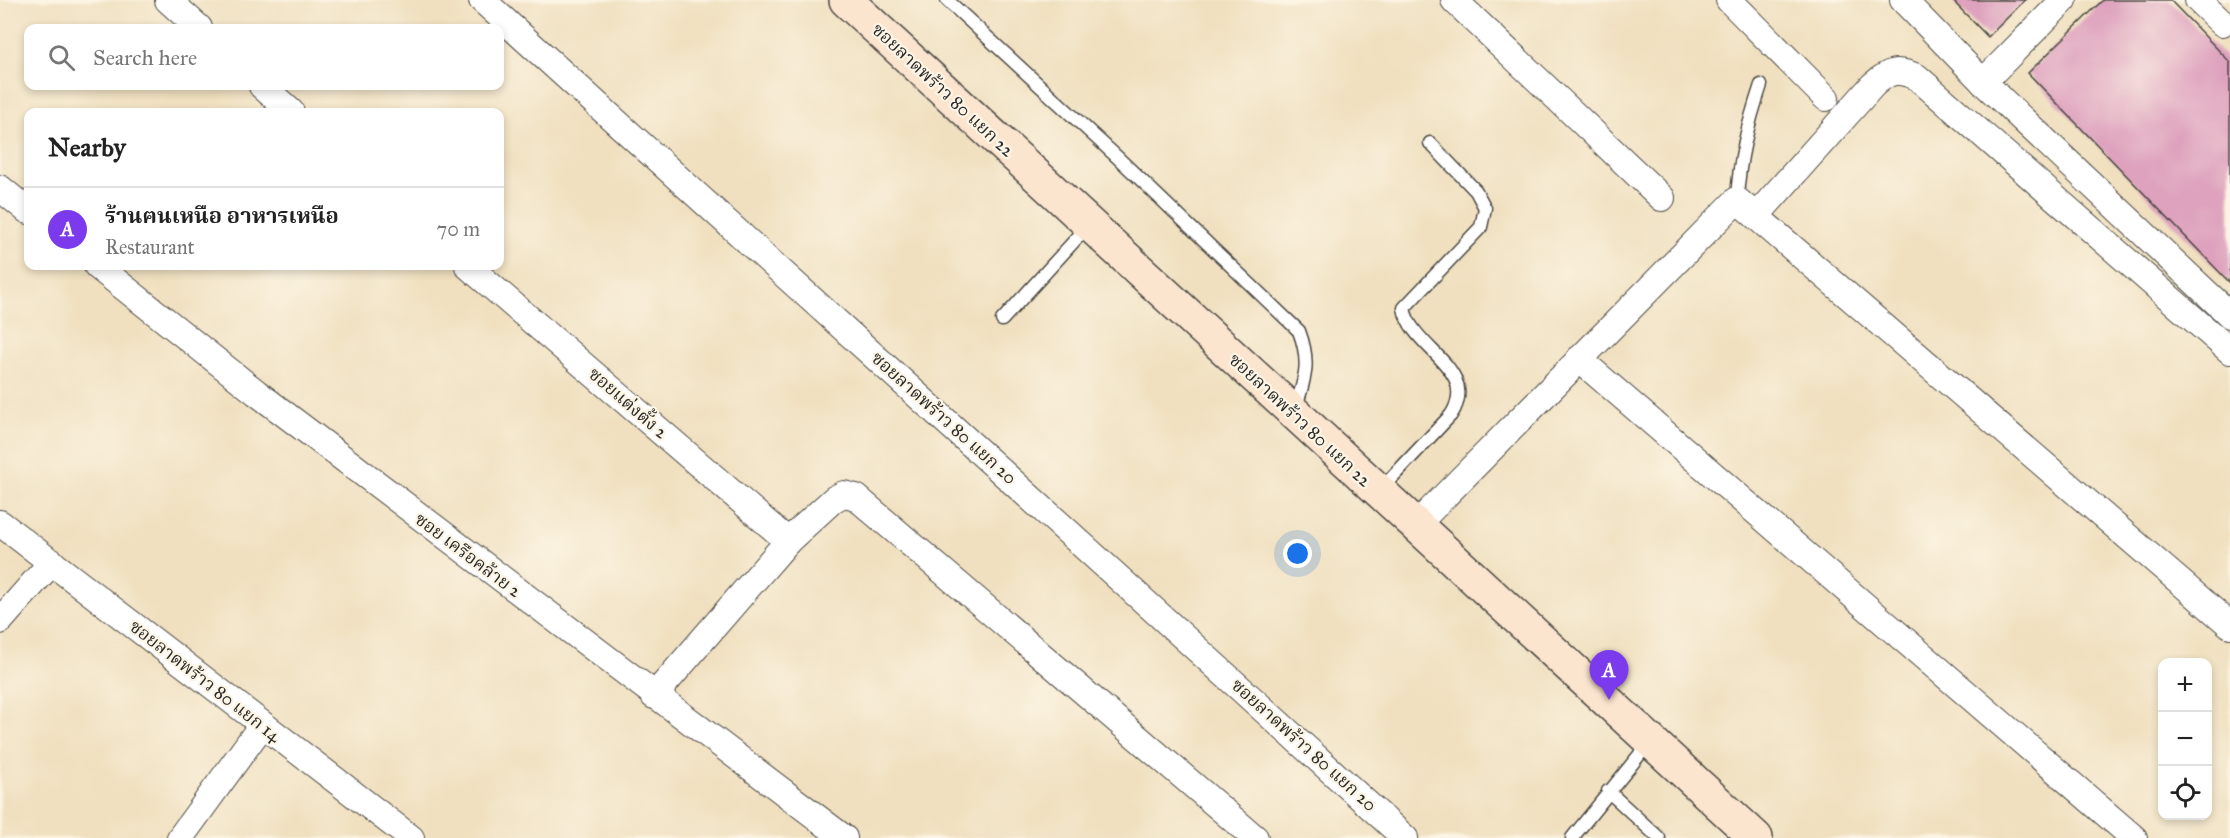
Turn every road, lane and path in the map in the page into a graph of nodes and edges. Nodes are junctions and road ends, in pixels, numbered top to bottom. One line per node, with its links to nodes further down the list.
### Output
1 (168, 0): 11 (street)
2 (482, 0): 45 (street, ซอยลาดพร้าว 80 แยก 20)
3 (846, 0): 22 (street, ซอยลาดพร้าว 80 แยก 22)
4 (947, 0): 29 (lane)
5 (1454, 0): 19 (street)
6 (1729, 0): 15 (street)
7 (1903, 0): 12 (street)
8 (2064, 0): 12 (street)
9 (2198, 0): 10 (street)
10 (2222, 23)
11 (195, 24)
12 (1983, 82): 25 (street)
13 (1761, 85): 21 (lane)
14 (266, 90): 16 (street)
15 (1826, 98)
16 (287, 108)
17 (1430, 143): 30 (lane)
18 (0, 188): 20 (street)
19 (1662, 198)
20 (24, 208)
21 (1747, 208): 27 (street); 28 (street); 35 (street)
22 (1089, 225): 26 (lane); 29 (street, ซอยลาดพร้าว 80 แยก 22)
23 (102, 270): 37 (street, ซอย เครือคล้าย 2)
24 (473, 270): 33 (street, ซอยแต่งตั้ง 2)
25 (2230, 315)
26 (1002, 320)
27 (2230, 351)
28 (1579, 359): 32 (street); 49 (street)
29 (1294, 414): 30 (street, ซอยลาดพร้าว 80 แยก 22)
30 (1378, 492): 32 (street, ซอยลาดพร้าว 80 แยก 22)
31 (0, 523): 34 (street, ซอยลาดพร้าว 80 แยก 14)
32 (1415, 526): 39 (street, ซอยลาดพร้าว 80 แยก 22)
33 (788, 541): 37 (street); 44 (street)
34 (52, 562): 36 (street); 38 (street, ซอยลาดพร้าว 80 แยก 14)
35 (2226, 613)
36 (0, 621)
37 (654, 696): 43 (street, ซอย เครือคล้าย 2)
38 (262, 725): 41 (street); 42 (street, ซอยลาดพร้าว 80 แยก 14)
39 (1650, 742): 40 (lane); 48 (street, ซอยลาดพร้าว 80 แยก 22)
40 (1608, 791): 46 (lane); 47 (lane)
41 (180, 838)
42 (411, 838)
43 (844, 838)
44 (1255, 838)
45 (1405, 838)
46 (1572, 838)
47 (1659, 838)
48 (1756, 838)
49 (2134, 838)

